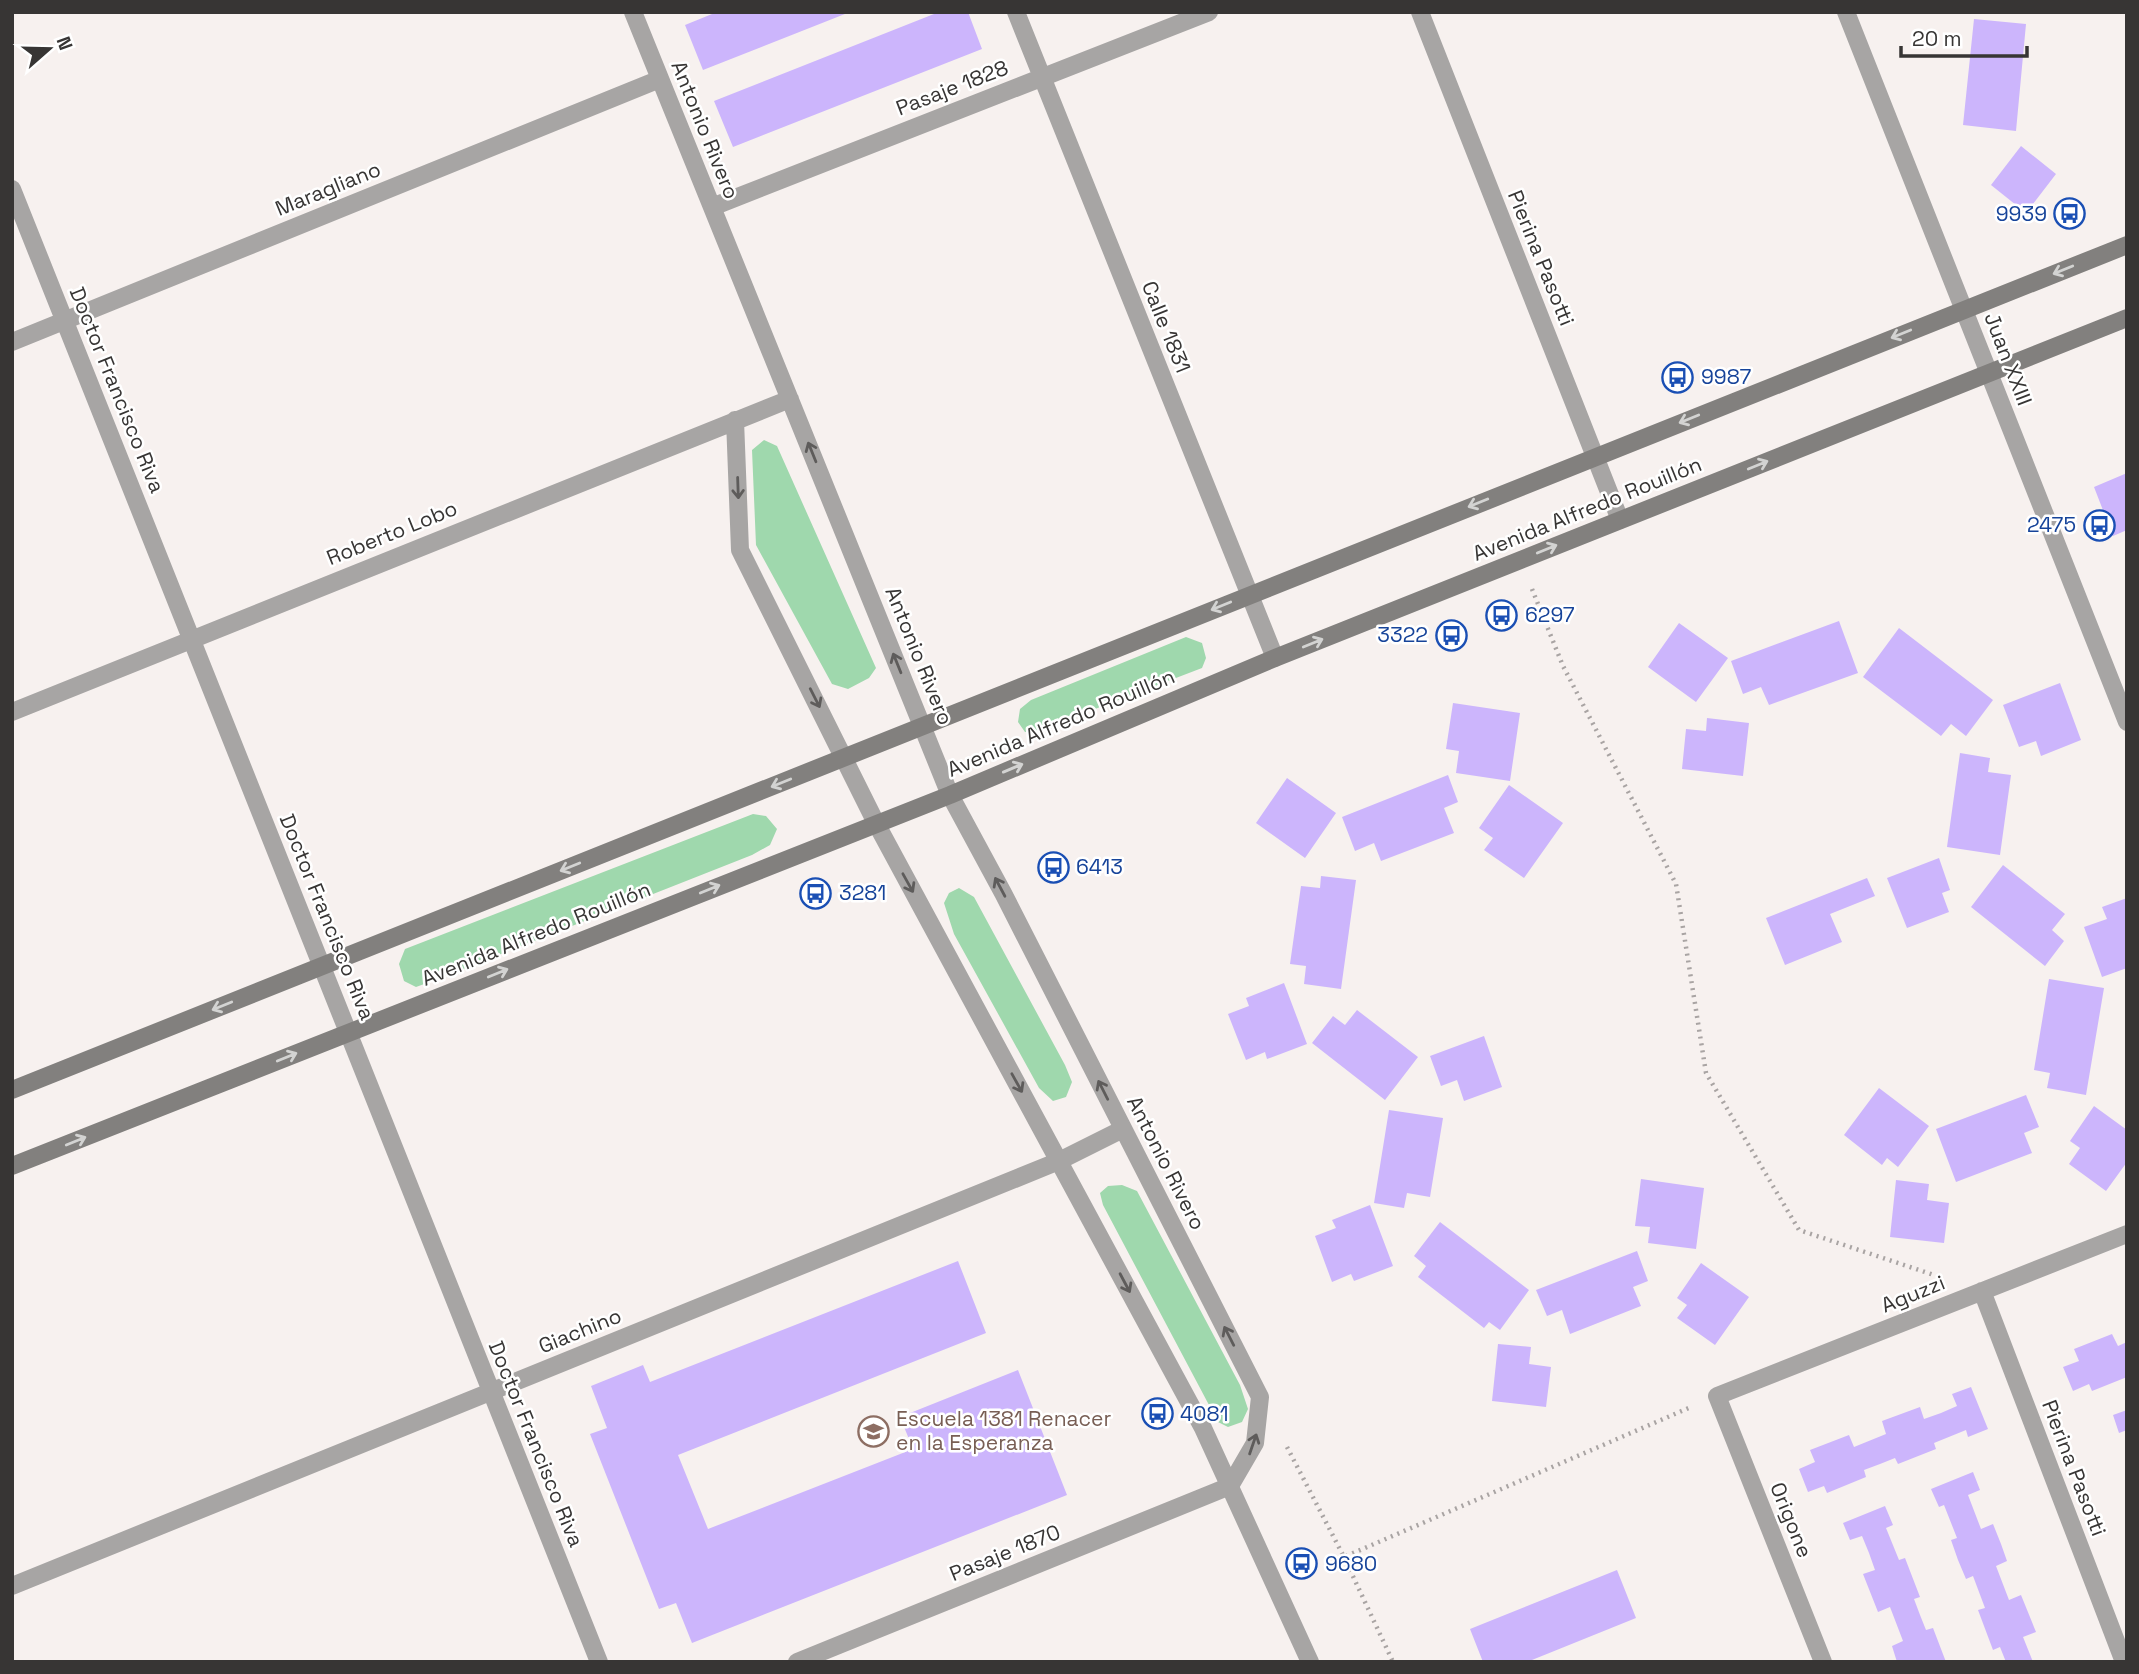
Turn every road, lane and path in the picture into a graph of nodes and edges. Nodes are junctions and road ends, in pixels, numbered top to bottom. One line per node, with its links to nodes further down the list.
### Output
1 (633, 12): 7 (street, Antonio Rivero)
2 (1016, 12): 6 (street, Calle 1831)
3 (1209, 12): 6 (street, Pasaje 1828)
4 (1420, 12): 18 (street, Pierina Pasotti)
5 (1846, 12): 11 (street, Juan XXIII)
6 (1042, 78): 9 (street, Pasaje 1828); 21 (street, Calle 1831)
7 (660, 79): 9 (street, Antonio Rivero); 13 (street, Maragliano)
8 (12, 189): 13 (street, Doctor Francisco Riva)
9 (712, 207): 16 (street, Antonio Rivero)
10 (2127, 245): 11 (street, one-way to 11)
11 (1964, 309): 15 (street, Juan XXIII); 18 (street, one-way to 18)
12 (2127, 318): 15 (street, Avenida Alfredo Rouillón)
13 (64, 321): 14 (street, Maragliano); 22 (street, Doctor Francisco Riva)
14 (12, 342)
15 (1989, 372): 19 (street, Avenida Alfredo Rouillón, one-way to 15); 25 (street, Juan XXIII)
16 (790, 399): 17 (street, Roberto Lobo); 26 (street, Antonio Rivero, one-way to 16)
17 (735, 420): 22 (street, Roberto Lobo); 27 (street, one-way to 27)
18 (1595, 456): 19 (street, Pierina Pasotti); 21 (street, one-way to 21)
19 (1620, 520): 20 (street, Avenida Alfredo Rouillón, one-way to 19)
20 (1520, 560): 23 (street, Avenida Alfredo Rouillón, one-way to 20); 37 (path)
21 (1250, 595): 23 (street, Calle 1831); 26 (street, one-way to 26)
22 (191, 639): 24 (street, Roberto Lobo); 30 (street, Doctor Francisco Riva)
23 (1275, 658): 28 (street, Avenida Alfredo Rouillón, one-way to 23)
24 (12, 712)
25 (2127, 722)
26 (923, 726): 27 (street); 28 (street, Antonio Rivero)
27 (844, 757): 29 (street); 30 (street, one-way to 30)
28 (950, 795): 29 (street, Avenida Alfredo Rouillón); 33 (street, Antonio Rivero, one-way to 28)
29 (876, 823): 31 (street, Avenida Alfredo Rouillón, one-way to 29); 34 (street, one-way to 34)
30 (322, 967): 31 (street, Doctor Francisco Riva); 32 (street, one-way to 32)
31 (348, 1033): 35 (street, Avenida Alfredo Rouillón, one-way to 31); 38 (street, Doctor Francisco Riva)
32 (12, 1090)
33 (1123, 1129): 34 (street, Giachino); 41 (street, Antonio Rivero, one-way to 33)
34 (1059, 1161): 38 (street, Giachino); 41 (street, one-way to 41)
35 (12, 1166)
36 (2127, 1234): 37 (street, Aguzzi)
37 (1982, 1291): 39 (street, Aguzzi); 49 (street, Pierina Pasotti)
38 (491, 1391): 43 (street, Giachino); 44 (street, Doctor Francisco Riva)
39 (1717, 1396): 42 (path); 48 (street, Origone)
40 (1286, 1446): 42 (path)
41 (1230, 1486): 45 (street, Pasaje 1870); 46 (street)
42 (1344, 1557): 47 (path)
43 (12, 1586)
44 (599, 1662)
45 (797, 1662)
46 (1310, 1662)
47 (1393, 1662)
48 (1824, 1662)
49 (2124, 1662)

